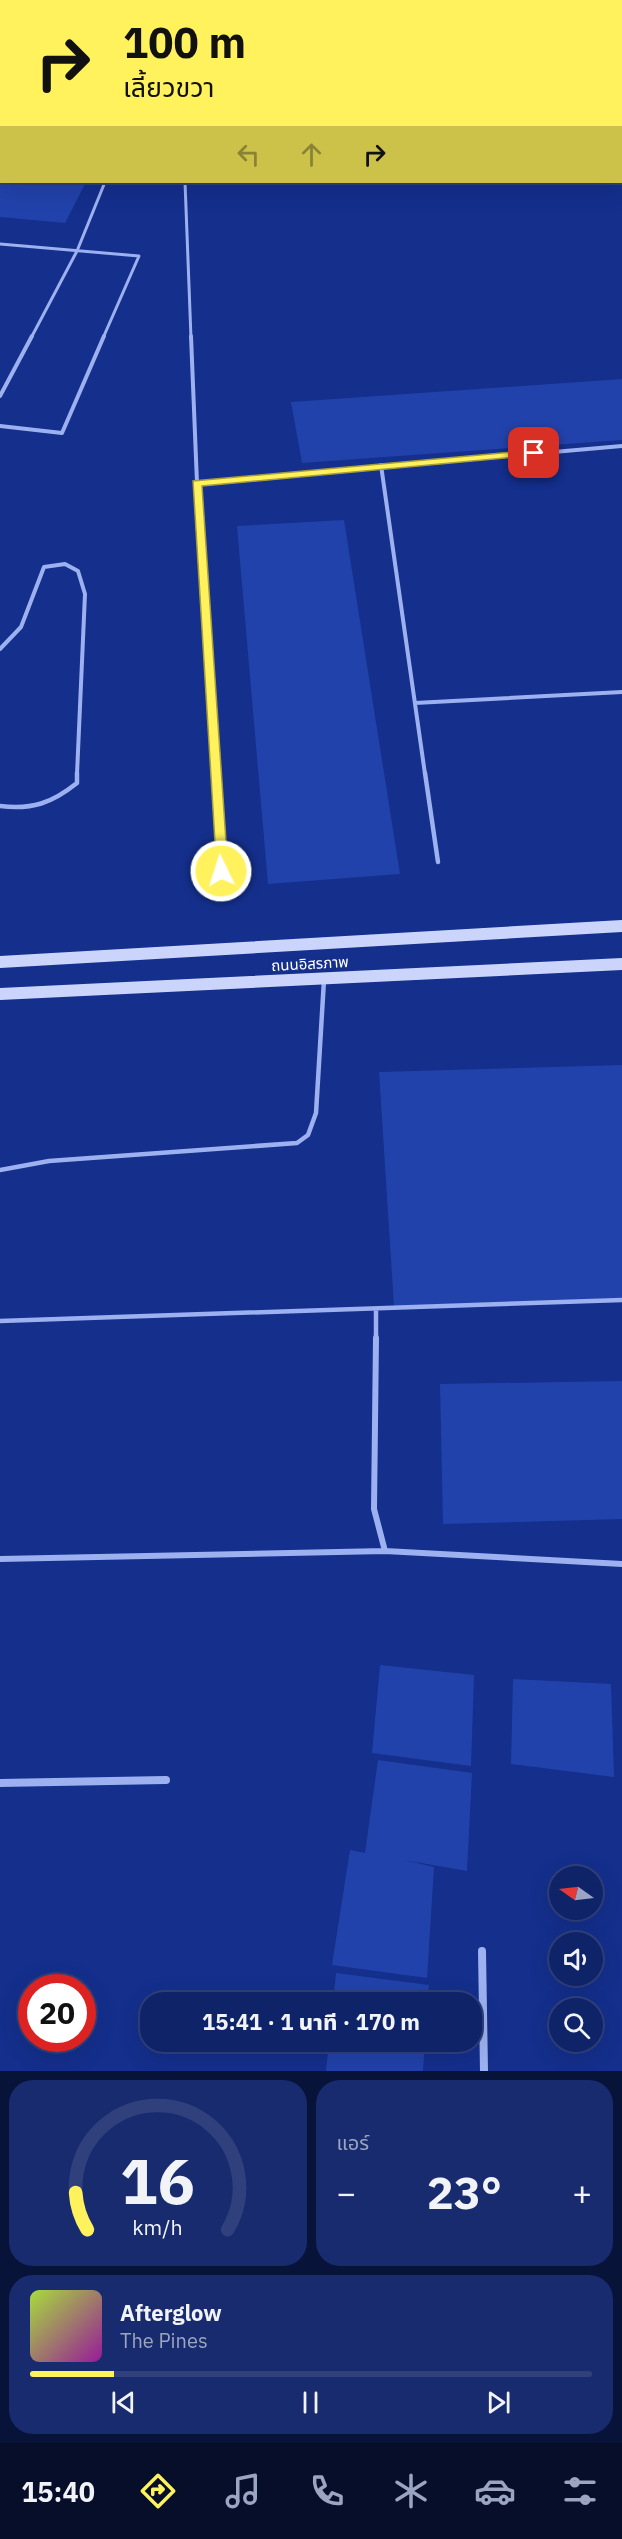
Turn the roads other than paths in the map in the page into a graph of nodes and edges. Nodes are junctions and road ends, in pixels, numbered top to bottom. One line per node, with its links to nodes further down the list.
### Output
1 (105, 183): 5 (lane)
2 (184, 183): 10 (lane)
3 (1, 244): 4 (lane); 5 (lane)
4 (0, 249)
5 (77, 251): 6 (lane); 7 (lane)
6 (0, 396)
7 (1, 427)
8 (622, 446): 9 (lane)
9 (381, 465): 10 (lane); 14 (lane)
10 (196, 483): 17 (lane)
11 (1, 649): 12 (lane); 15 (lane)
12 (0, 657)
13 (622, 692): 14 (lane)
14 (415, 703): 16 (lane)
15 (0, 806)
16 (438, 862)
17 (221, 871)
18 (622, 926): 19 (main road)
19 (0, 962)
20 (622, 964): 21 (main road, ถนนอิสรภาพ)
21 (325, 978): 22 (main road, ถนนอิสรภาพ); 23 (lane)
22 (0, 994)
23 (0, 1170)
24 (622, 1300): 25 (lane)
25 (376, 1310): 26 (lane); 27 (lane)
26 (0, 1321)
27 (385, 1551): 28 (lane); 29 (lane)
28 (0, 1560)
29 (622, 1564)
30 (166, 1780): 31 (street)
31 (0, 1783)
32 (482, 1951): 33 (street)
33 (484, 2071)

